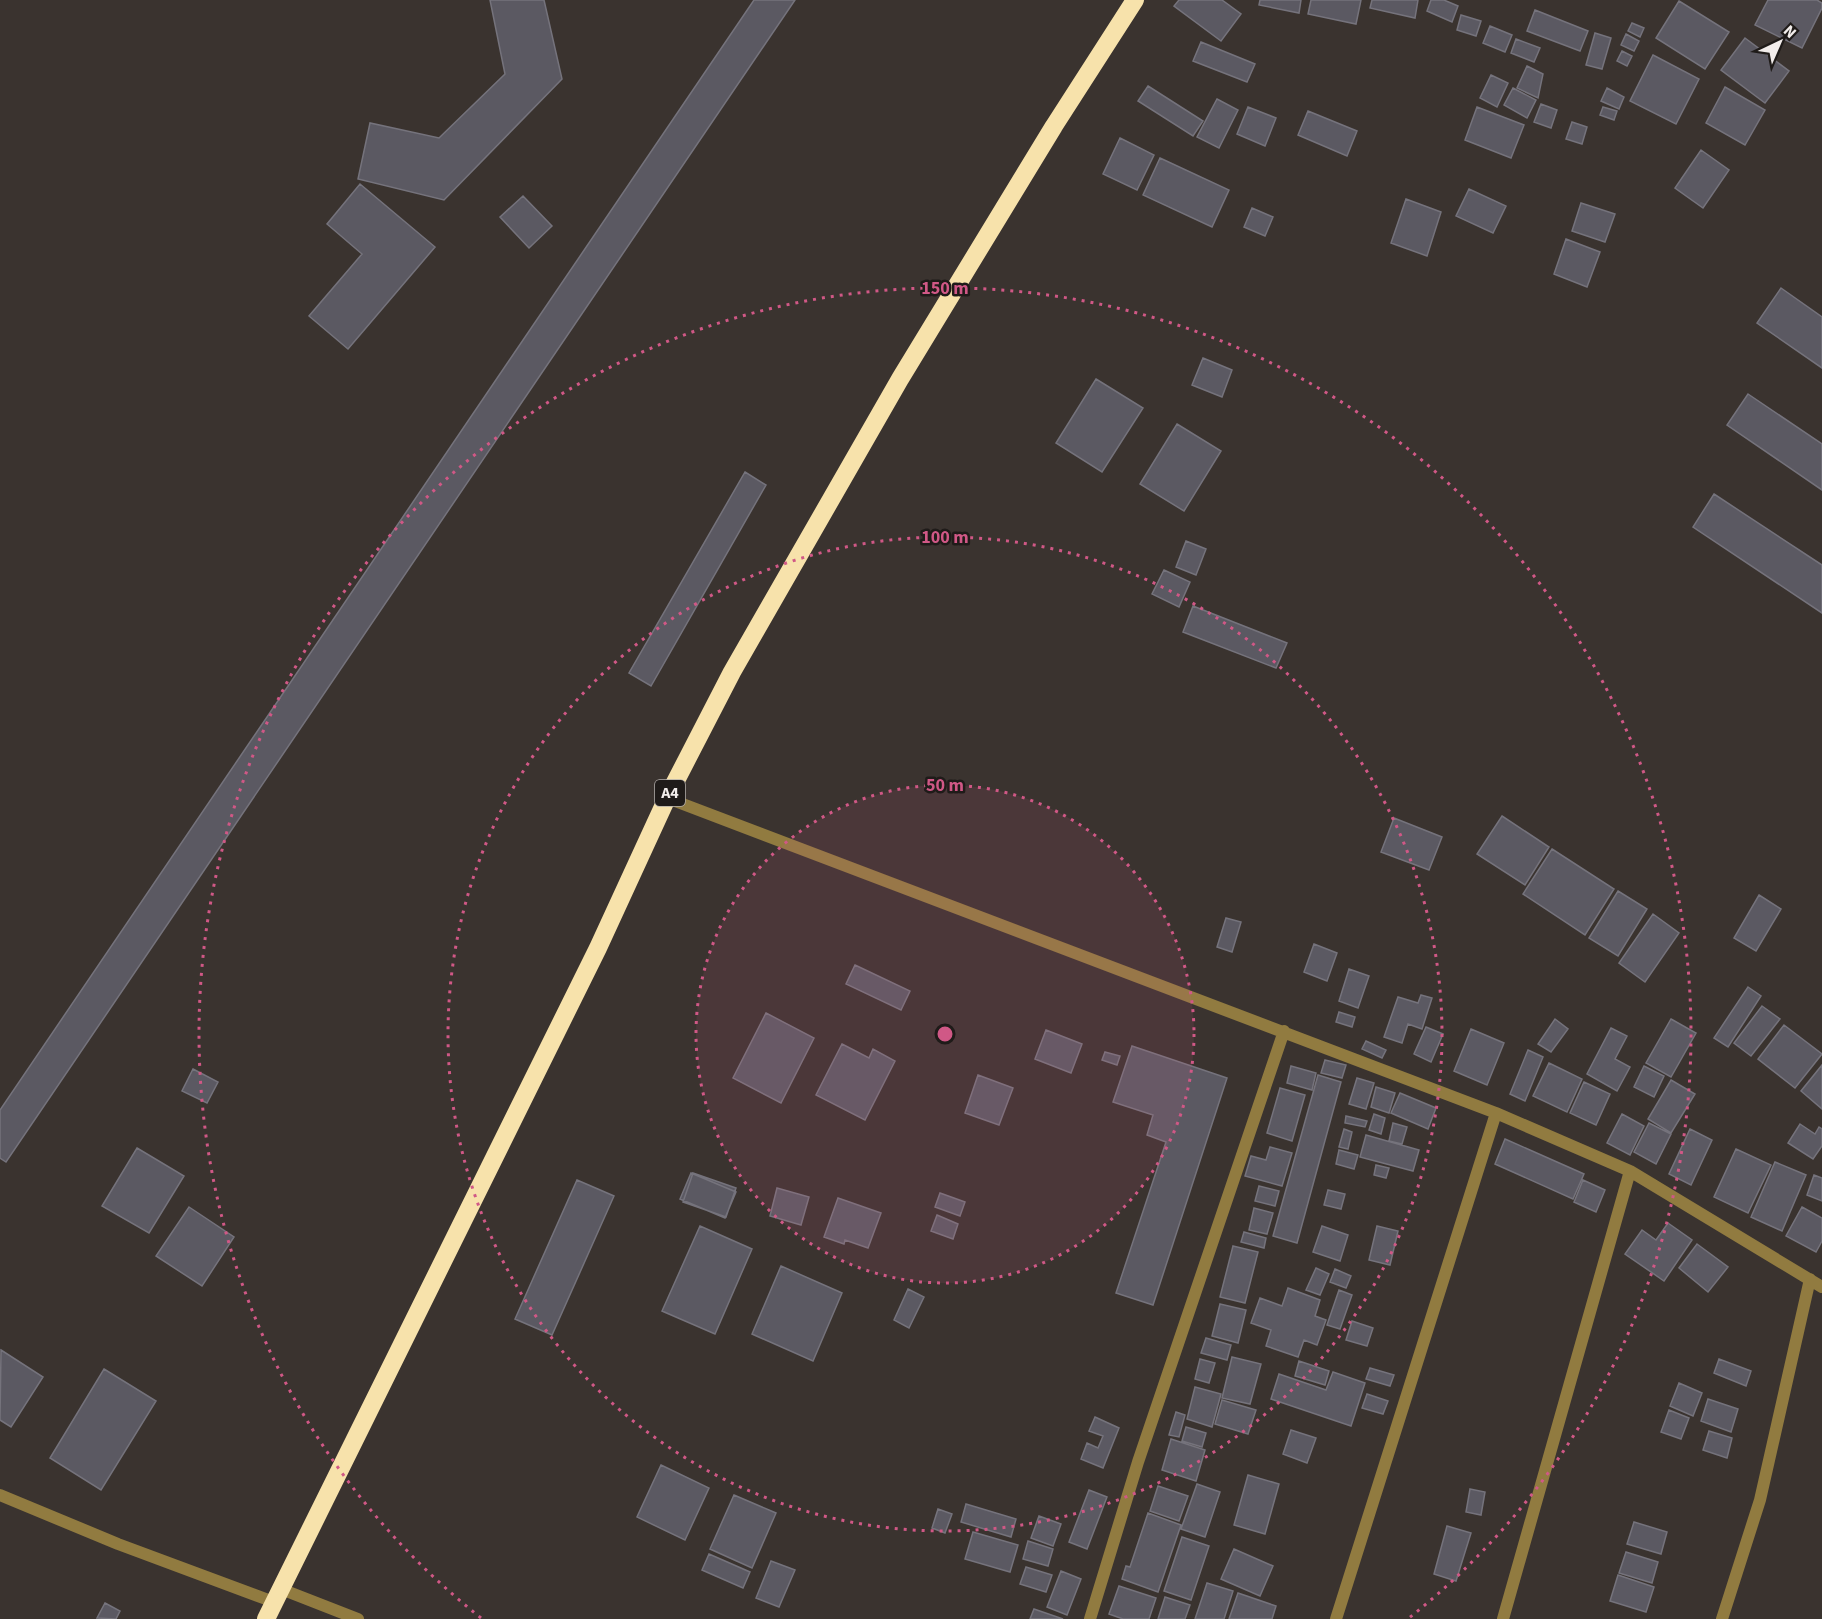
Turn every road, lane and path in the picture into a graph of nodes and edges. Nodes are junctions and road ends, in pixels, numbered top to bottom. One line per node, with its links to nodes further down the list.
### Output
1 (1135, 0): 2 (highway, A4)
2 (667, 798): 3 (street); 9 (highway, A4)
3 (1284, 1030): 4 (street); 12 (street)
4 (1496, 1113): 5 (street); 13 (street)
5 (1630, 1171): 6 (street); 14 (street)
6 (1810, 1279): 7 (street); 15 (street)
7 (1822, 1287)
8 (0, 1495): 9 (street)
9 (278, 1596): 10 (highway, A4); 11 (street)
10 (266, 1619)
11 (358, 1619)
12 (1090, 1619)
13 (1336, 1619)
14 (1503, 1619)
15 (1722, 1619)

